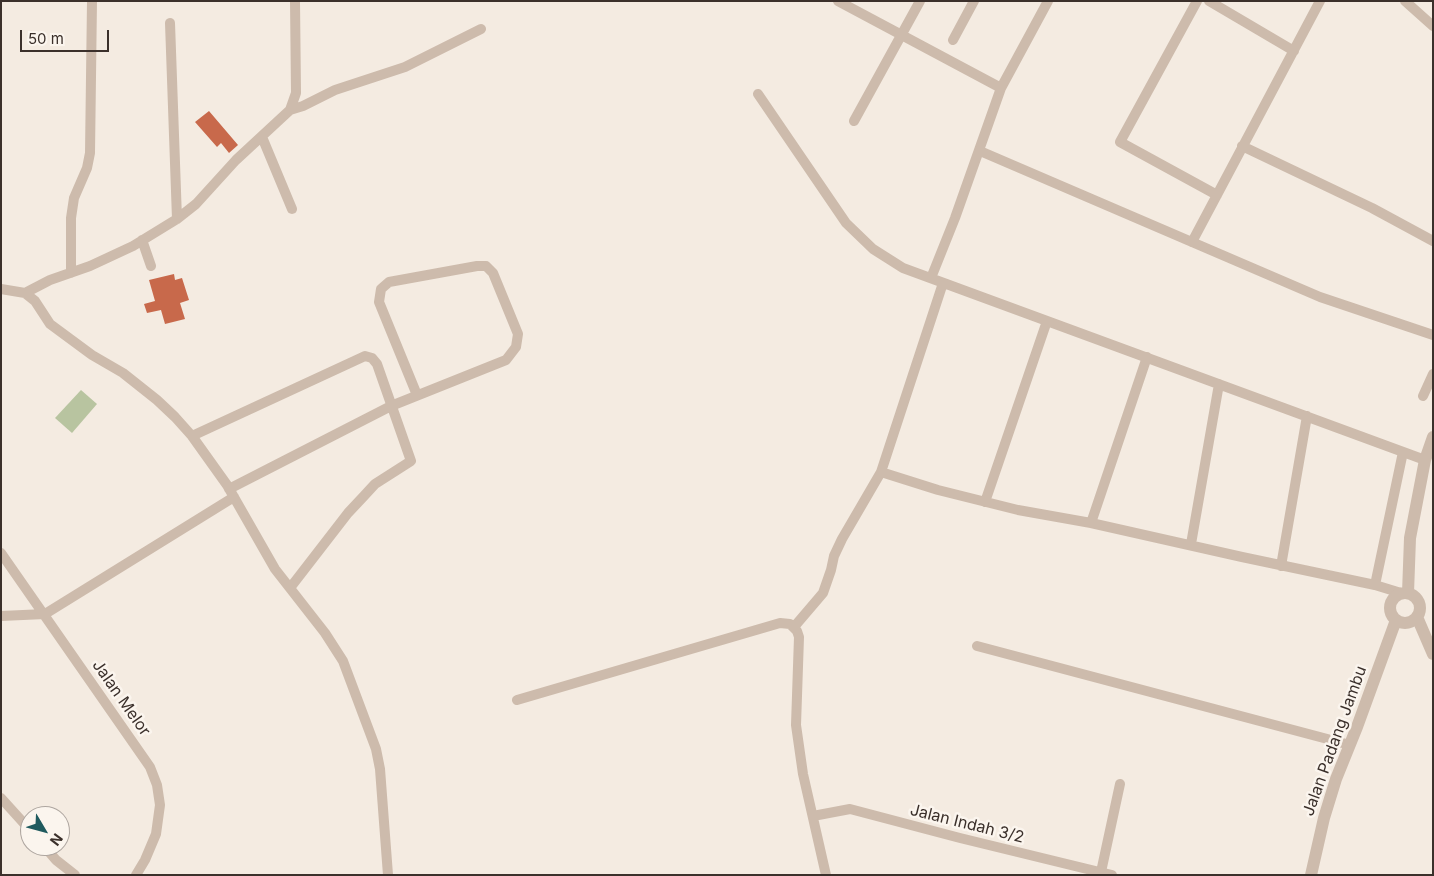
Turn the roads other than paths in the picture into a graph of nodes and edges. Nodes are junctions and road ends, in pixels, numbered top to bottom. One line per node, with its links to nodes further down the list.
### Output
1 (92, 1): 32 (street)
2 (295, 1): 20 (street)
3 (838, 1): 11 (street)
4 (920, 1): 15 (street)
5 (974, 1): 16 (street)
6 (1048, 1): 18 (street)
7 (1198, 1): 25 (street)
8 (1209, 1): 17 (street)
9 (1320, 1): 17 (street)
10 (1406, 1): 13 (street)
11 (854, 5): 15 (street)
12 (170, 22): 27 (street)
13 (1433, 26)
14 (481, 29): 20 (street)
15 (902, 35): 18 (street); 21 (street)
16 (953, 40)
17 (1294, 51): 23 (street)
18 (1001, 88): 24 (street)
19 (758, 94): 33 (street)
20 (290, 110): 22 (street)
21 (854, 121)
22 (262, 137): 26 (street); 27 (street)
23 (1242, 146): 25 (street); 29 (street)
24 (980, 151): 30 (street); 33 (street)
25 (1217, 195): 30 (street)
26 (292, 209)
27 (177, 219): 28 (street)
28 (142, 240): 31 (street); 32 (street)
29 (1433, 241)
30 (1192, 242): 38 (street)
31 (151, 266)
32 (71, 273): 36 (street)
33 (931, 278): 34 (street)
34 (943, 283): 37 (street); 50 (street)
35 (1, 289): 36 (street)
36 (26, 292): 46 (street)
37 (1047, 321): 39 (street); 52 (street)
38 (1433, 335)
39 (1147, 357): 41 (street); 53 (street)
40 (1433, 374): 43 (street)
41 (1219, 384): 45 (street); 54 (street)
42 (417, 396): 42 (street); 44 (street)
43 (1423, 396)
44 (391, 406): 46 (street); 51 (street); 58 (street)
45 (1307, 416): 48 (street); 56 (street)
46 (192, 436): 51 (street)
47 (1433, 437): 49 (street)
48 (1403, 452): 49 (street); 57 (street)
49 (1425, 460): 59 (street)
50 (881, 472): 52 (street); 64 (street)
51 (232, 493): 58 (street); 60 (street)
52 (985, 502): 53 (street)
53 (1092, 523): 54 (street)
54 (1191, 544): 56 (street)
55 (1, 553): 60 (street, Jalan Melor)
56 (1281, 566): 57 (street)
57 (1375, 585): 59 (street)
58 (290, 588): 77 (street)
59 (1404, 593): 62 (street); 63 (street)
60 (45, 614): 61 (street); 76 (street, Jalan Melor)
61 (1, 616)
62 (1417, 617): 63 (street); 66 (street)
63 (1396, 620): 68 (street, Jalan Padang Jambu)
64 (794, 627): 67 (street); 71 (street)
65 (977, 646): 68 (street)
66 (1433, 654)
67 (517, 700)
68 (1350, 744): 80 (street, Jalan Padang Jambu)
69 (1120, 784): 74 (street)
70 (1, 798): 72 (street)
71 (813, 816): 74 (street, Jalan Indah 3/2); 78 (street)
72 (20, 819)
73 (53, 856): 75 (street)
74 (1101, 872): 79 (street, Jalan Indah 3/2)
75 (75, 875)
76 (136, 875)
77 (388, 875)
78 (826, 875)
79 (1112, 875)
80 (1311, 875)

